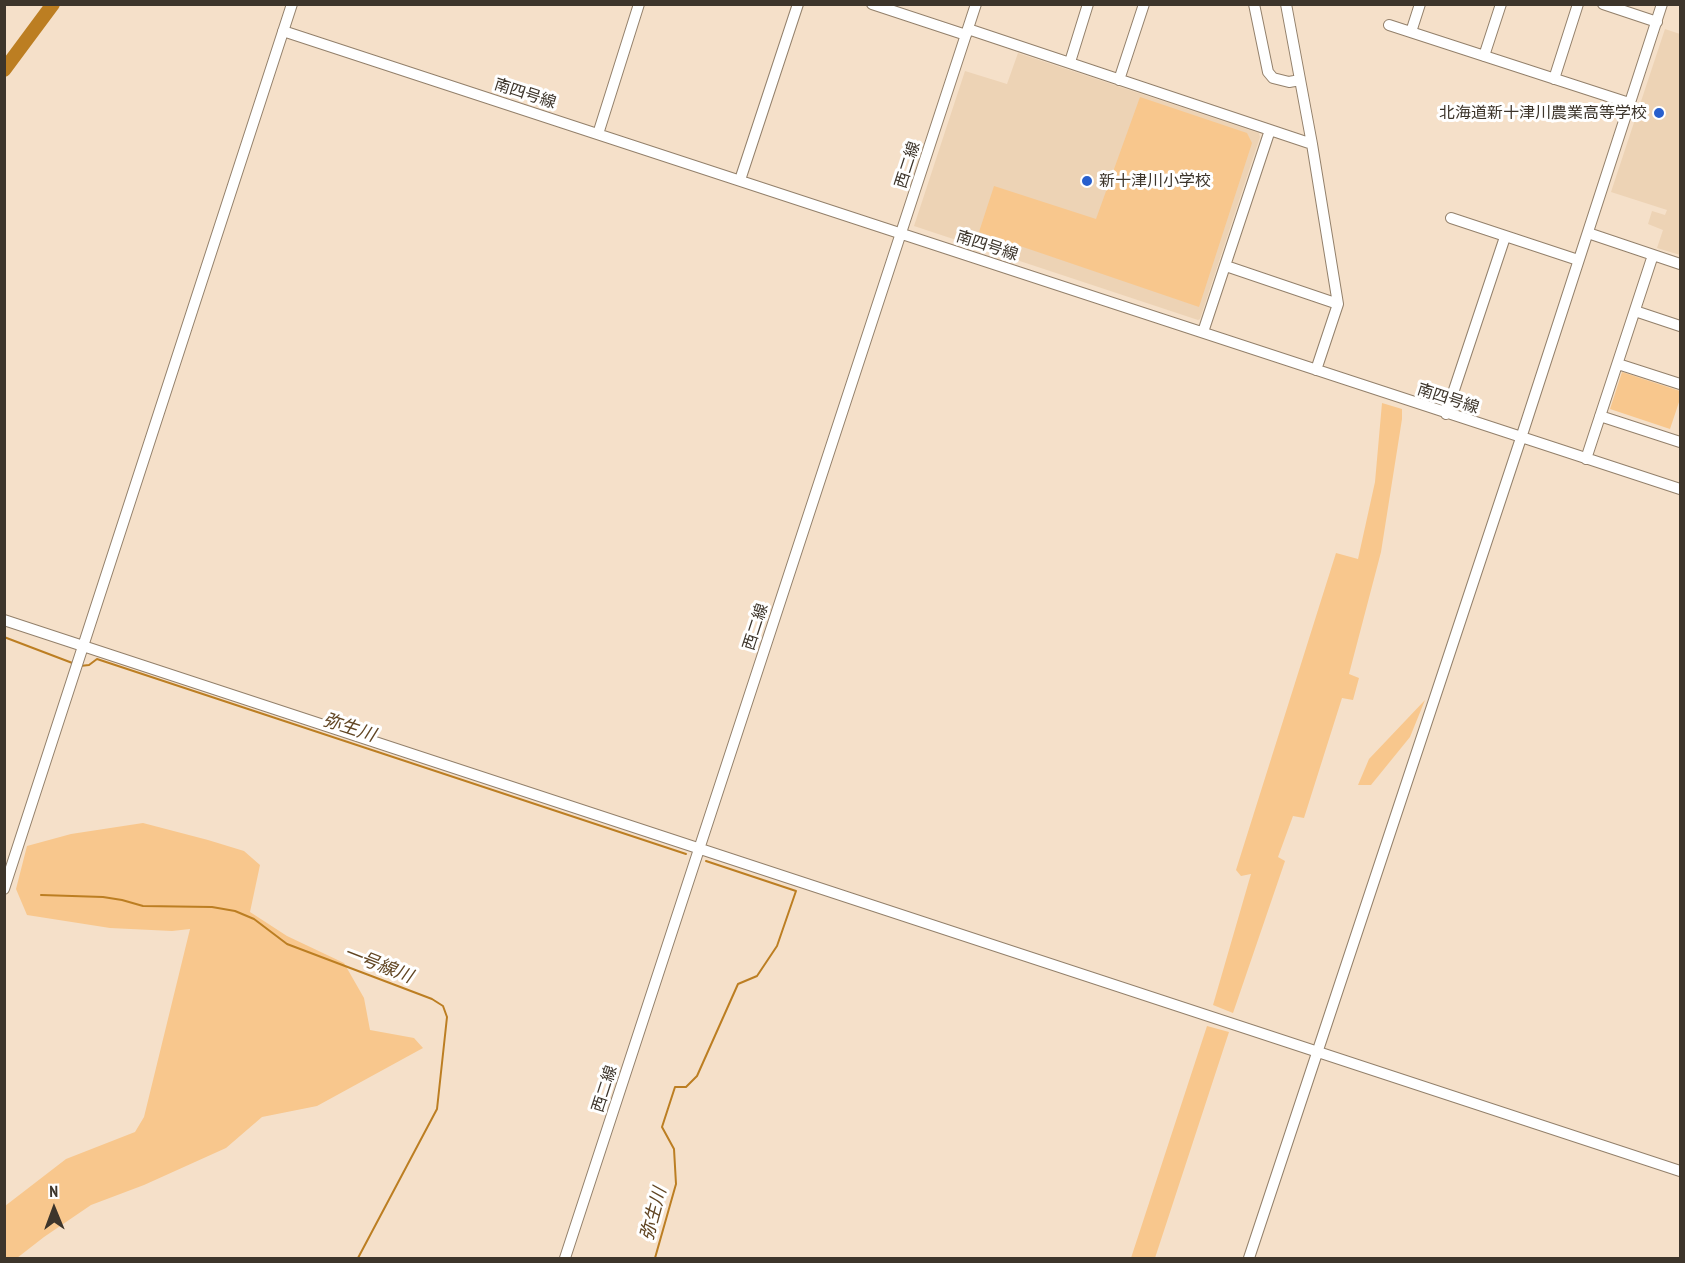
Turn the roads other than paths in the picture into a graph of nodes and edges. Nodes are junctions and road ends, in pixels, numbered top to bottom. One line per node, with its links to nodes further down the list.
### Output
1 (292, 4): 17 (street)
2 (639, 4): 27 (street)
3 (798, 4): 29 (street)
4 (872, 4): 18 (street)
5 (976, 4): 18 (street, 西二線)
6 (1088, 4): 21 (street)
7 (1144, 4): 23 (street)
8 (1254, 4): 24 (street)
9 (1286, 4): 24 (street)
10 (1420, 4): 19 (street)
11 (1501, 4): 20 (street)
12 (1578, 4): 22 (street)
13 (1603, 4): 15 (street)
14 (1662, 4): 15 (street)
15 (1657, 22): 25 (street)
16 (1389, 25): 19 (street)
17 (283, 32): 27 (street, 南四号線); 52 (street)
18 (967, 32): 21 (street); 32 (street, 西二線)
19 (1411, 32): 20 (street)
20 (1484, 56): 22 (street)
21 (1070, 62): 23 (street)
22 (1554, 79): 25 (street)
23 (1119, 80): 26 (street)
24 (1300, 80): 28 (street)
25 (1629, 103): 31 (street)
26 (1270, 130): 28 (street); 37 (street)
27 (598, 134): 29 (street, 南四号線)
28 (1312, 144): 38 (street)
29 (740, 180): 32 (street, 南四号線)
30 (1450, 218): 33 (street)
31 (1588, 233): 34 (street); 35 (street)
32 (901, 234): 41 (street, 南四号線); 53 (street, 西二線)
33 (1505, 237): 35 (street); 45 (street)
34 (1653, 255): 36 (street); 39 (street)
35 (1578, 260): 47 (street)
36 (1680, 264)
37 (1226, 266): 38 (street); 41 (street)
38 (1338, 304): 43 (street)
39 (1635, 311): 40 (street); 42 (street)
40 (1680, 326)
41 (1203, 333): 43 (street, 南四号線)
42 (1618, 364): 44 (street); 46 (street)
43 (1316, 370): 45 (street, 南四号線)
44 (1680, 384)
45 (1446, 414): 47 (street, 南四号線)
46 (1600, 416): 48 (street); 49 (street)
47 (1521, 438): 49 (street, 南四号線); 55 (street)
48 (1680, 442)
49 (1587, 459): 50 (street, 南四号線)
50 (1680, 489)
51 (4, 620): 52 (street)
52 (85, 647): 53 (street); 54 (street)
53 (699, 850): 55 (street); 57 (street, 西二線)
54 (4, 890)
55 (1316, 1052): 56 (street); 58 (street)
56 (1680, 1171)
57 (565, 1258)
58 (1249, 1258)

